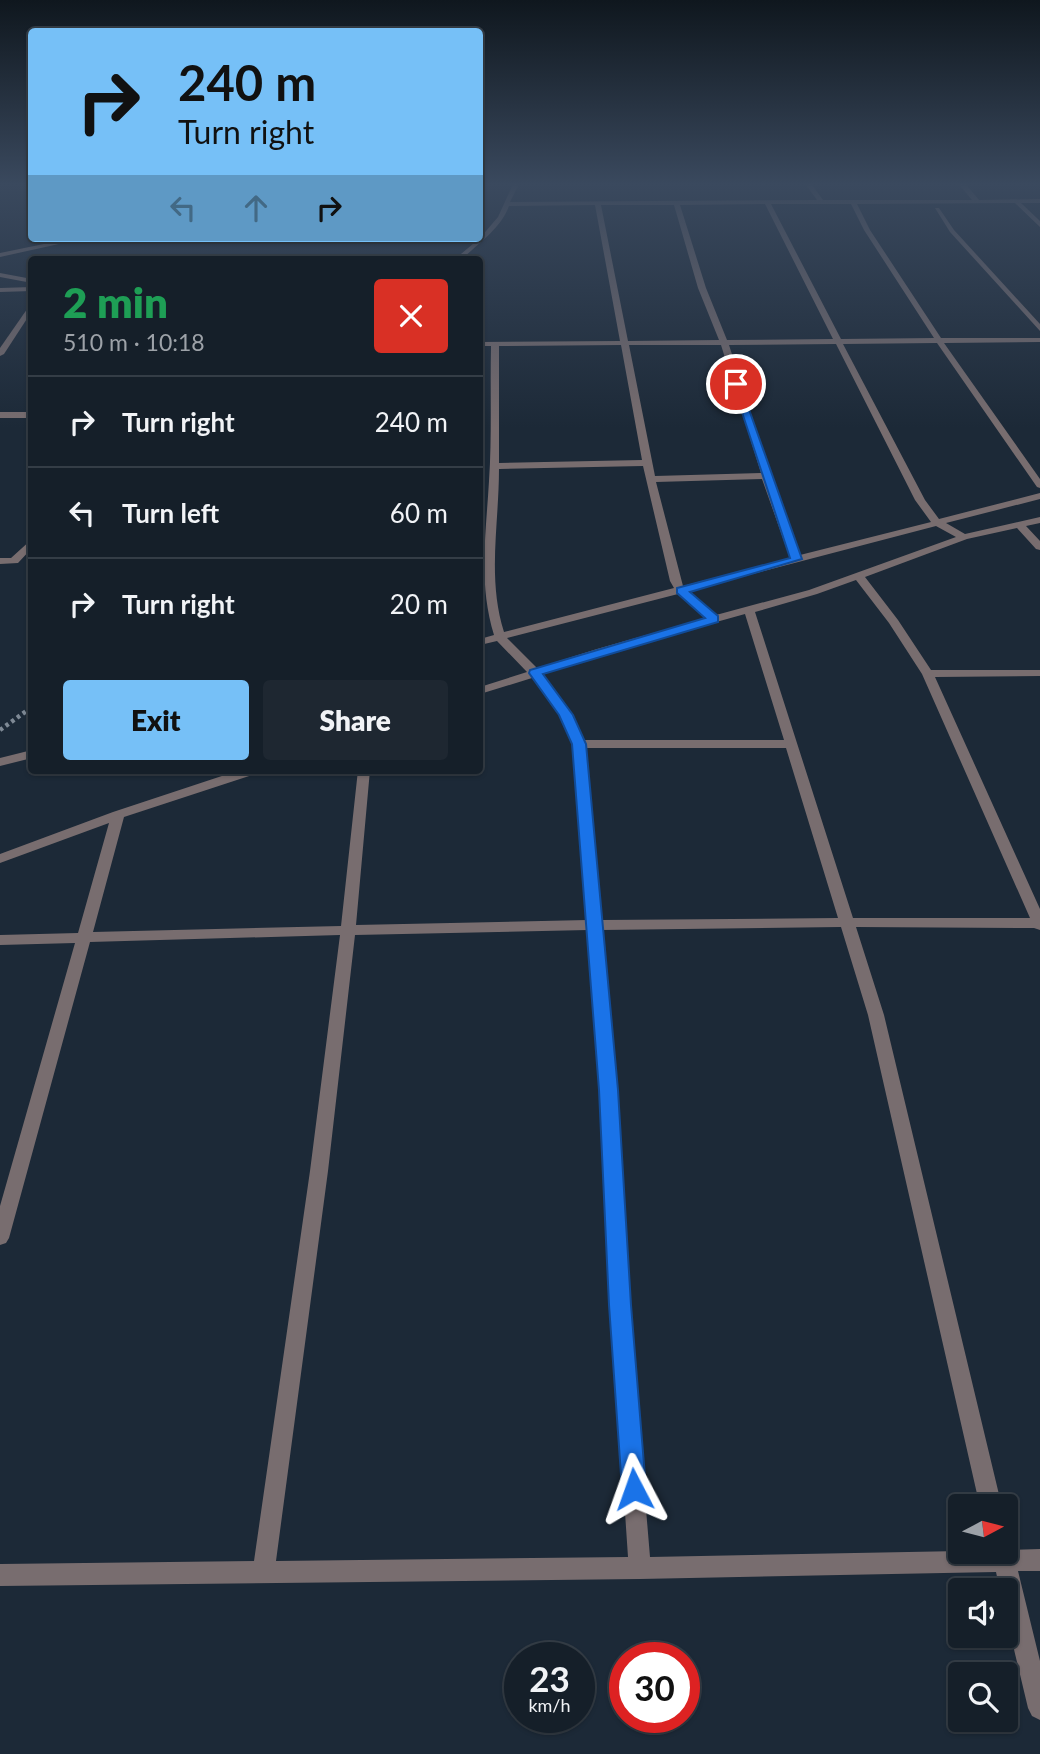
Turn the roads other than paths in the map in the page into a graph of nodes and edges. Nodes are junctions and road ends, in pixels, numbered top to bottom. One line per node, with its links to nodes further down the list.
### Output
1 (609, 264): 18 (street)
2 (695, 264): 14 (street)
3 (797, 264): 15 (street)
4 (889, 264): 13 (street)
5 (982, 264): 11 (street)
6 (0, 275): 7 (street)
7 (28, 280)
8 (28, 289): 9 (street)
9 (0, 290)
10 (28, 310): 19 (street)
11 (1040, 329)
12 (1040, 340): 13 (street)
13 (940, 341): 15 (street); 28 (street)
14 (724, 342): 15 (street); 18 (street); 24 (street)
15 (841, 342): 32 (street)
16 (483, 344): 17 (street)
17 (495, 344): 18 (street); 23 (street)
18 (624, 344): 22 (street)
19 (0, 354)
20 (0, 415): 21 (street)
21 (28, 415)
22 (647, 463): 23 (street); 26 (street)
23 (494, 466): 25 (street)
24 (766, 476): 26 (street); 37 (street)
25 (494, 479): 27 (street); 43 (street)
26 (652, 479): 40 (street)
27 (483, 480)
28 (1040, 485)
29 (1040, 496): 30 (street)
30 (1012, 504): 31 (street); 32 (street)
31 (1039, 520): 33 (street)
32 (936, 522): 34 (street); 37 (street)
33 (1019, 525): 34 (street); 36 (street)
34 (964, 537): 39 (street)
35 (28, 545): 38 (street)
36 (1040, 547)
37 (796, 559): 40 (street)
38 (0, 561)
39 (859, 576): 41 (street); 47 (street)
40 (681, 591): 42 (street); 43 (street)
41 (749, 610): 42 (street); 50 (street)
42 (714, 619): 45 (street)
43 (500, 637): 44 (street); 45 (street)
44 (483, 641)
45 (535, 673): 48 (street); 49 (street)
46 (1040, 673): 47 (street)
47 (928, 674): 59 (street)
48 (483, 690)
49 (579, 744): 50 (street); 58 (street)
50 (792, 744): 57 (street)
51 (28, 755): 52 (street)
52 (0, 762)
53 (241, 774): 55 (street)
54 (364, 774): 60 (street)
55 (118, 815): 56 (street); 61 (street)
56 (0, 859)
57 (847, 921): 58 (street); 59 (street); 64 (street)
58 (594, 924): 60 (street); 69 (street)
59 (1040, 924)
60 (346, 932): 61 (street); 70 (street)
61 (86, 937): 62 (street); 63 (street)
62 (0, 940)
63 (0, 1238)
64 (988, 1494)
65 (1018, 1558): 67 (street)
66 (948, 1559): 69 (street)
67 (1040, 1560)
68 (1005, 1564): 72 (street)
69 (640, 1568): 70 (street)
70 (263, 1572): 71 (street)
71 (0, 1575)
72 (1040, 1708)

